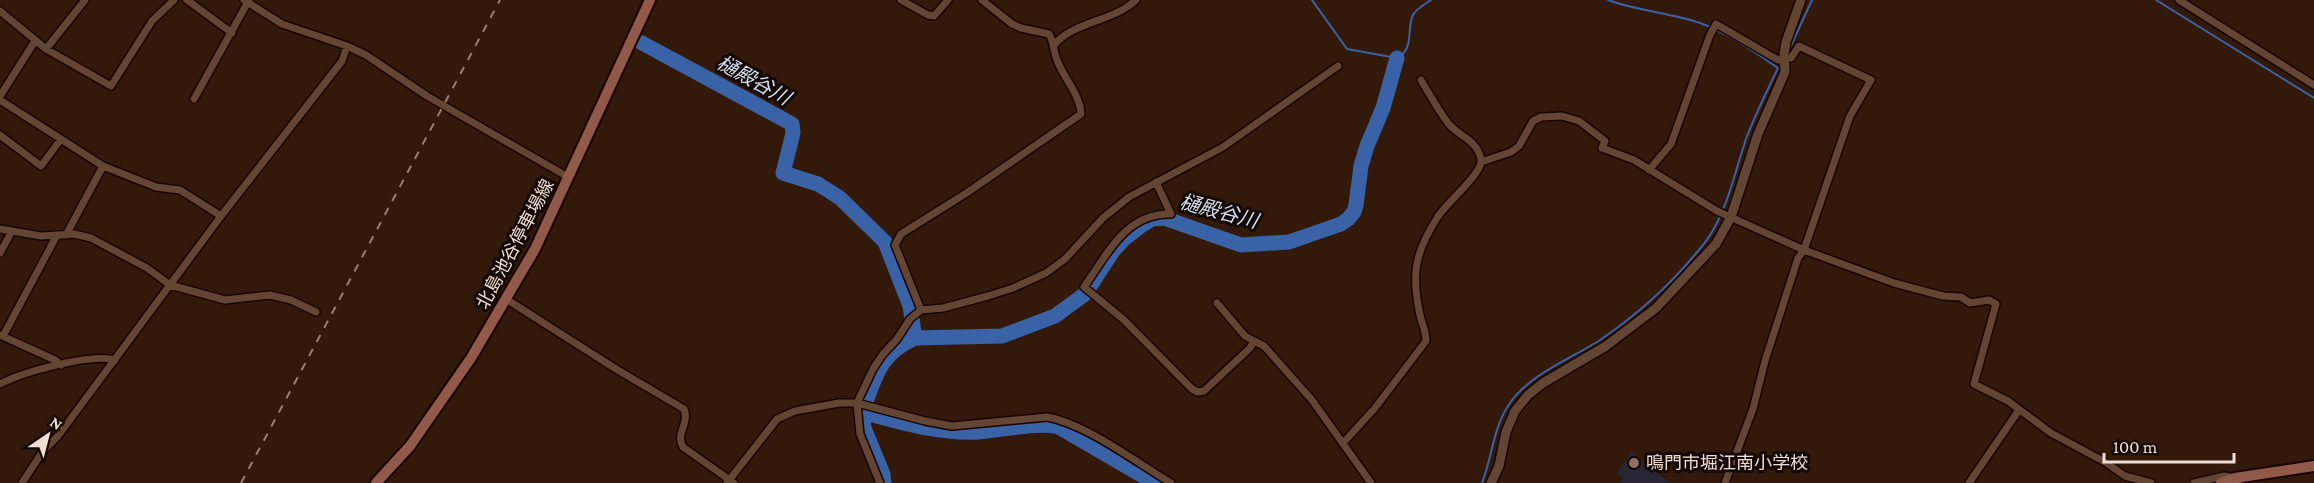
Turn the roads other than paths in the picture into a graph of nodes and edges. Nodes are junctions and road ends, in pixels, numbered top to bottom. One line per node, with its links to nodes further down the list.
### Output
1 (85, 0): 17 (street)
2 (174, 0): 17 (street)
3 (188, 0): 13 (street)
4 (650, 0): 30 (main road, 北島池谷停車場線)
5 (902, 0): 6 (street)
6 (948, 0)
7 (982, 0): 15 (street)
8 (1136, 0): 15 (street)
9 (1801, 0): 18 (street)
10 (2179, 0): 21 (street)
11 (247, 1): 13 (street); 16 (street)
12 (0, 11): 14 (street)
13 (232, 33): 23 (street)
14 (35, 40): 17 (street); 22 (street)
15 (1054, 45): 44 (street)
16 (348, 46): 30 (street); 32 (street)
17 (46, 49)
18 (1785, 59): 29 (street); 33 (street); 38 (street)
19 (1338, 66): 31 (street)
20 (1421, 80): 27 (street)
21 (2314, 85)
22 (0, 96)
23 (194, 99)
24 (0, 100): 26 (street)
25 (0, 135): 26 (street)
26 (61, 139): 28 (street)
27 (1481, 162): 29 (street); 52 (street)
28 (103, 166): 32 (street); 37 (street)
29 (1649, 170): 33 (street)
30 (568, 177): 41 (main road, 北島池谷停車場線)
31 (1156, 182): 44 (street); 46 (street)
32 (221, 216): 40 (street)
33 (1728, 216): 38 (street); 61 (street)
34 (0, 229): 35 (street)
35 (12, 231): 36 (street); 39 (street)
36 (57, 235): 37 (street); 45 (street)
37 (66, 235): 40 (street)
38 (1804, 250): 51 (street); 62 (street)
39 (0, 253)
40 (170, 285): 43 (street); 47 (street)
41 (506, 299): 55 (street); 57 (main road, 北島池谷停車場線)
42 (1217, 303): 46 (street)
43 (316, 312)
44 (915, 314): 50 (street)
45 (2, 335): 48 (street)
46 (1254, 341): 52 (street)
47 (115, 360): 48 (street); 56 (street)
48 (61, 365): 49 (street)
49 (0, 384)
50 (859, 404): 55 (street); 58 (street); 59 (street)
51 (2019, 410): 63 (street); 64 (street)
52 (1344, 442): 60 (street)
53 (2314, 466): 54 (main road)
54 (2237, 480): 65 (street); 66 (main road)
55 (730, 482)
56 (22, 483)
57 (376, 483)
58 (880, 483)
59 (1171, 483)
60 (1371, 483)
61 (1491, 483)
62 (1725, 483)
63 (1969, 483)
64 (2151, 483)
65 (2194, 483)
66 (2221, 483)

